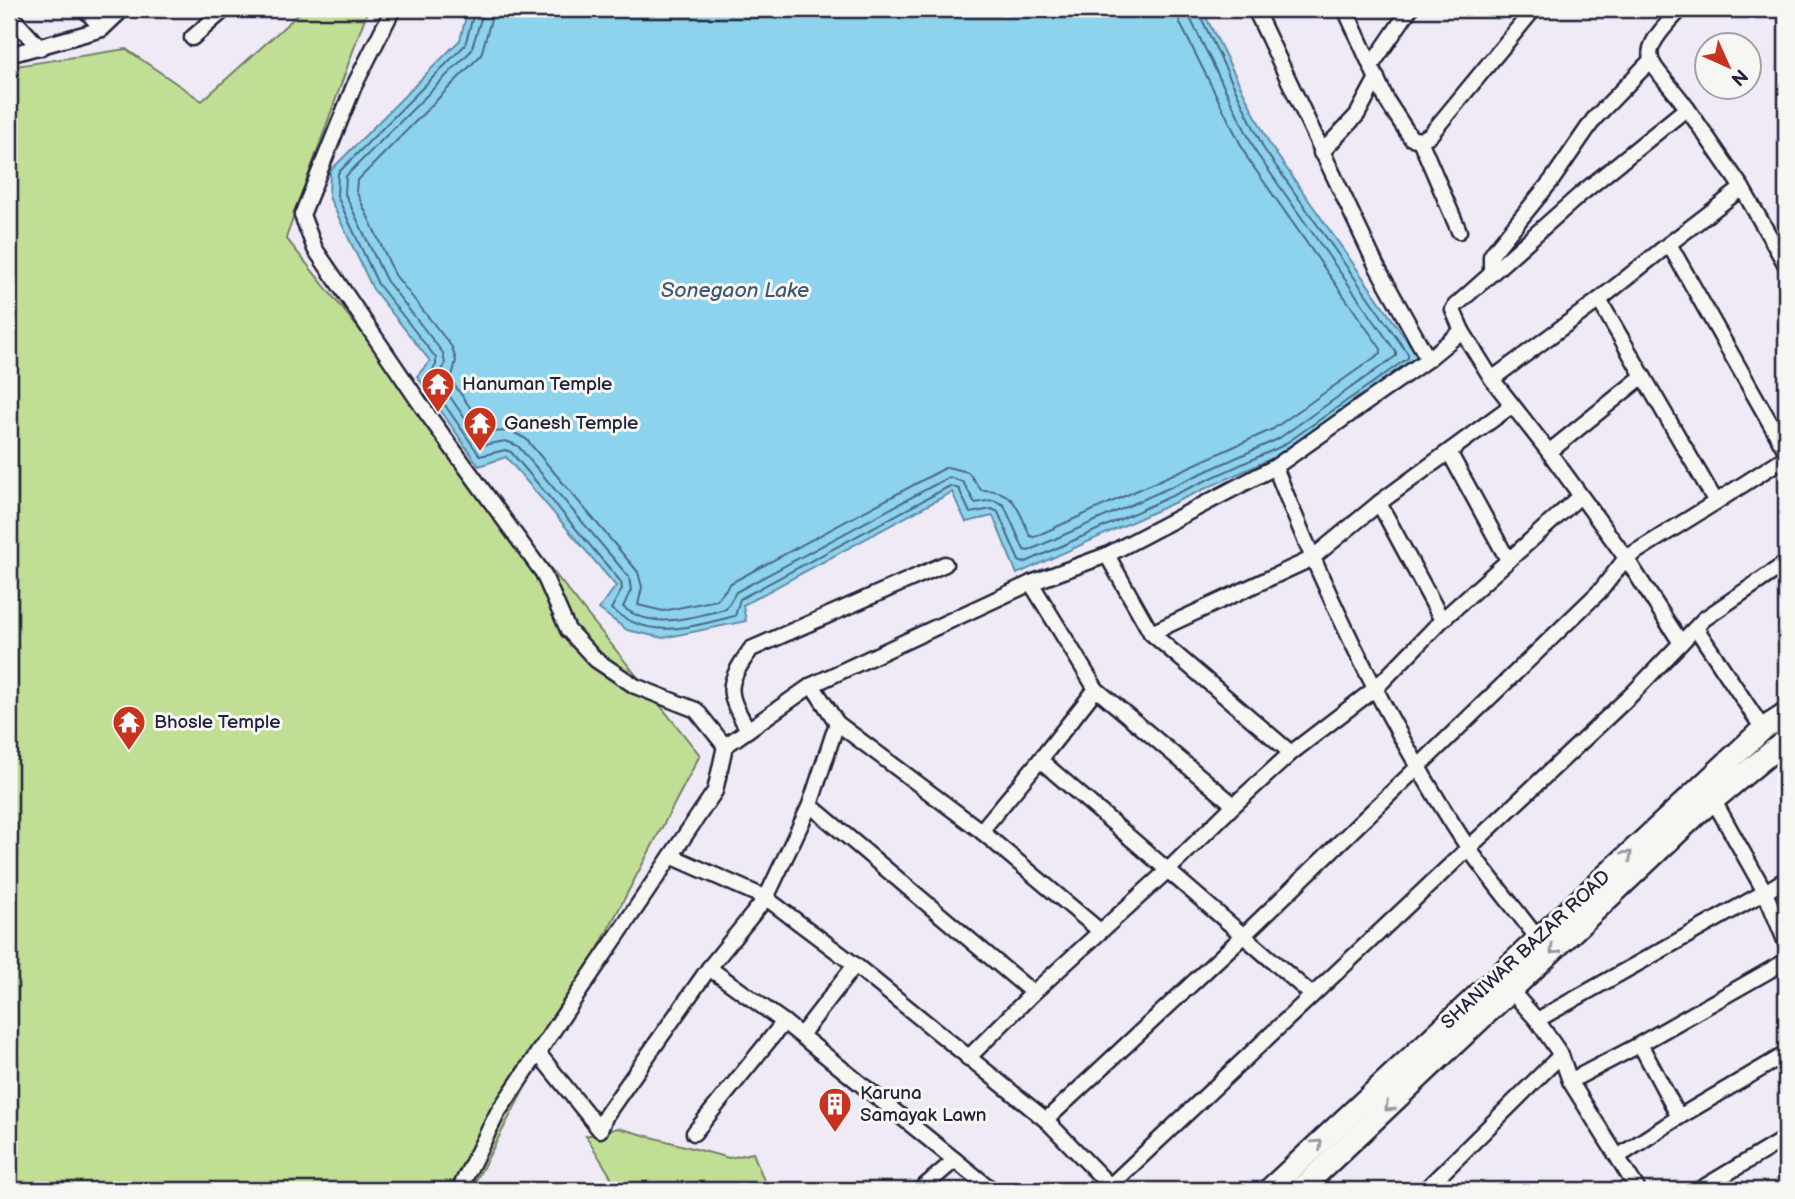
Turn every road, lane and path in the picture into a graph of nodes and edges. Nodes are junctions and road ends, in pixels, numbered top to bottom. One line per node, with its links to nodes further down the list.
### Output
1 (85, 9): 11 (street)
2 (123, 9): 11 (street)
3 (225, 9): 12 (street)
4 (393, 9): 58 (street)
5 (1255, 9): 19 (street)
6 (1345, 9): 16 (street)
7 (1410, 9): 16 (street)
8 (1534, 9): 18 (street)
9 (1681, 9): 15 (street)
10 (9, 15): 13 (street)
11 (102, 29): 13 (street)
12 (192, 38)
13 (40, 48): 14 (street)
14 (9, 55)
15 (1650, 61): 17 (street); 24 (street)
16 (1374, 72): 18 (street); 19 (street)
17 (1687, 108): 20 (street); 24 (street)
18 (1420, 140): 21 (street)
19 (1321, 153): 27 (street)
20 (1742, 188): 22 (street); 23 (street)
21 (1459, 231)
22 (1670, 244): 25 (street); 31 (street)
23 (1786, 265)
24 (1491, 272): 26 (street)
25 (1599, 300): 28 (street); 29 (street)
26 (1462, 331): 27 (street); 29 (street)
27 (1428, 359): 35 (street)
28 (1643, 376): 33 (street); 37 (street)
29 (1492, 379): 30 (street)
30 (1511, 406): 32 (street); 33 (street)
31 (1786, 451)
32 (1449, 452): 38 (street); 42 (street)
33 (1549, 452): 36 (street)
34 (1786, 457): 37 (street)
35 (1275, 467): 39 (street); 41 (street)
36 (1580, 496): 40 (street); 42 (street)
37 (1716, 502): 40 (street)
38 (1379, 503): 41 (street); 46 (street)
39 (1107, 555): 45 (street); 48 (street)
40 (1626, 558): 49 (street); 61 (street)
41 (1311, 559): 48 (street); 51 (street)
42 (1508, 561): 46 (street)
43 (945, 564): 56 (street)
44 (1786, 564): 47 (street)
45 (1031, 583): 50 (street); 52 (street)
46 (1442, 620): 51 (street)
47 (1696, 628): 49 (street); 55 (street)
48 (1151, 633): 59 (street)
49 (1681, 642): 66 (street)
50 (813, 685): 54 (street); 56 (street)
51 (1377, 687): 59 (street); 61 (street)
52 (1096, 689): 60 (street); 64 (street)
53 (1786, 714): 55 (main road, SHANIWAR BAZAR ROAD)
54 (836, 723): 63 (street); 65 (street)
55 (1763, 729): 74 (main road, SHANIWAR BAZAR ROAD, one-way to 55)
56 (748, 730): 58 (street)
57 (1786, 740): 62 (main road)
58 (725, 746): 67 (street)
59 (1291, 753): 64 (street)
60 (1040, 760): 65 (street); 68 (street)
61 (1417, 766): 66 (street); 73 (street)
62 (1714, 801): 70 (street); 79 (main road, one-way to 79)
63 (810, 805): 71 (street); 80 (street)
64 (1234, 805): 68 (street)
65 (981, 831): 72 (street)
66 (1469, 848): 74 (street); 81 (street)
67 (671, 856): 71 (street); 86 (street)
68 (1168, 870): 72 (street); 73 (street)
69 (1786, 879): 70 (street)
70 (1765, 892): 75 (street); 82 (street)
71 (766, 898): 77 (street); 78 (street)
72 (1100, 931): 80 (street)
73 (1242, 937): 81 (street); 92 (street)
74 (1538, 939): 79 (main road, SHANIWAR BAZAR ROAD)
75 (1786, 943)
76 (1786, 961): 85 (street)
77 (855, 965): 84 (street); 89 (street)
78 (709, 968): 83 (street); 86 (street)
79 (1504, 984): 82 (street); 102 (main road, SHANIWAR BAZAR ROAD, one-way to 79); 103 (main road, one-way to 103)
80 (1032, 993): 89 (street)
81 (1312, 995): 97 (street)
82 (1537, 1020): 88 (street)
83 (785, 1022): 84 (street); 93 (street)
84 (801, 1035): 96 (street)
85 (1641, 1044): 90 (street); 91 (street)
86 (538, 1053): 99 (street)
87 (1786, 1054): 91 (street)
88 (1562, 1055): 90 (street); 98 (street)
89 (968, 1058): 92 (street)
90 (1570, 1081): 95 (street)
91 (1679, 1117): 95 (street)
92 (1046, 1120): 97 (street)
93 (694, 1133)
94 (1786, 1138): 105 (street)
95 (1619, 1156): 104 (street)
96 (955, 1160): 100 (street); 101 (street)
97 (1108, 1189)
98 (1428, 1189)
99 (459, 1190)
100 (920, 1190)
101 (992, 1190)
102 (1269, 1190)
103 (1300, 1190)
104 (1638, 1190)
105 (1699, 1190)

